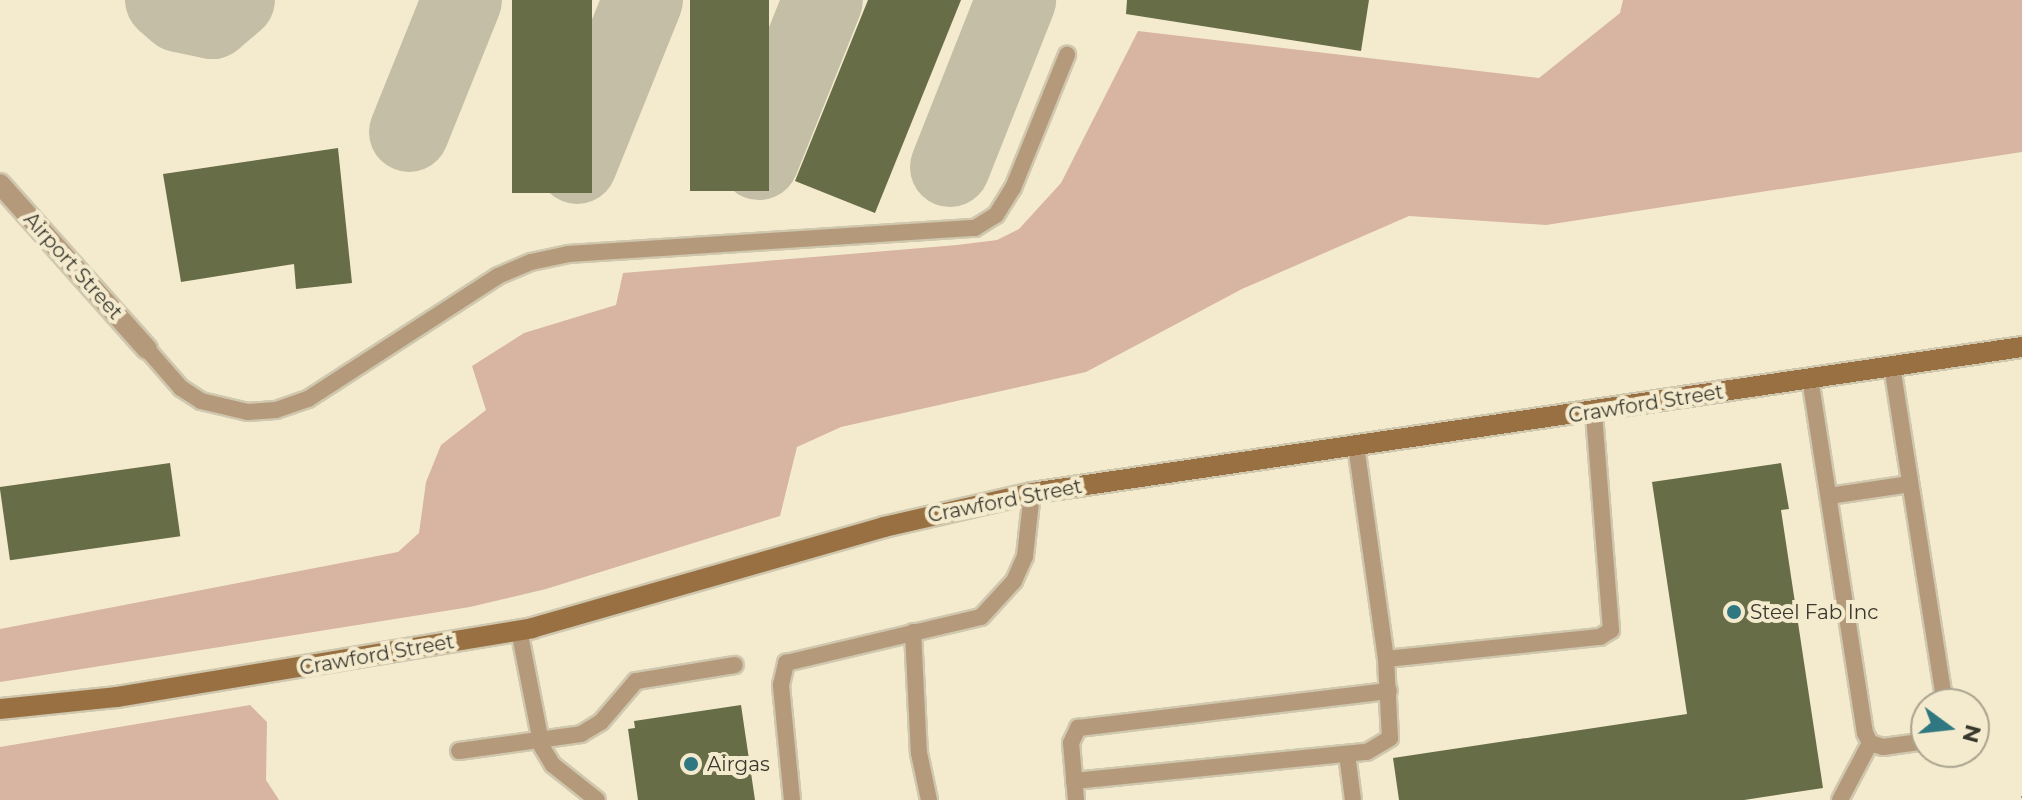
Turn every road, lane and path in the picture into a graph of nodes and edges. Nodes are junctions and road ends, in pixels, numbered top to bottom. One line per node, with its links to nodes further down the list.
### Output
1 (1067, 55): 4 (lane)
2 (0, 184): 4 (street, Airport Street)
3 (2022, 347): 5 (main road, Crawford Street)
4 (147, 349)
5 (1892, 366): 6 (main road, Crawford Street); 9 (lane)
6 (1810, 378): 7 (main road, Crawford Street); 11 (lane)
7 (1594, 413): 8 (main road, Crawford Street); 14 (lane)
8 (1356, 445): 10 (main road, Crawford Street); 14 (lane)
9 (1910, 484): 11 (lane); 16 (lane)
10 (1032, 493): 12 (main road, Crawford Street); 13 (lane)
11 (1829, 496): 20 (lane)
12 (519, 630): 18 (main road, Crawford Street); 19 (lane)
13 (913, 632): 26 (lane); 27 (lane)
14 (1386, 659): 17 (lane)
15 (735, 665): 19 (lane)
16 (1942, 688)
17 (1389, 691): 23 (lane); 24 (lane)
18 (0, 709)
19 (541, 740): 22 (lane); 25 (lane)
20 (1870, 743): 21 (lane); 30 (lane)
21 (1910, 743)
22 (459, 751)
23 (1347, 754): 24 (lane); 29 (lane)
24 (1074, 781): 28 (lane)
25 (597, 800)
26 (792, 800)
27 (929, 800)
28 (1076, 800)
29 (1353, 800)
30 (1840, 800)

